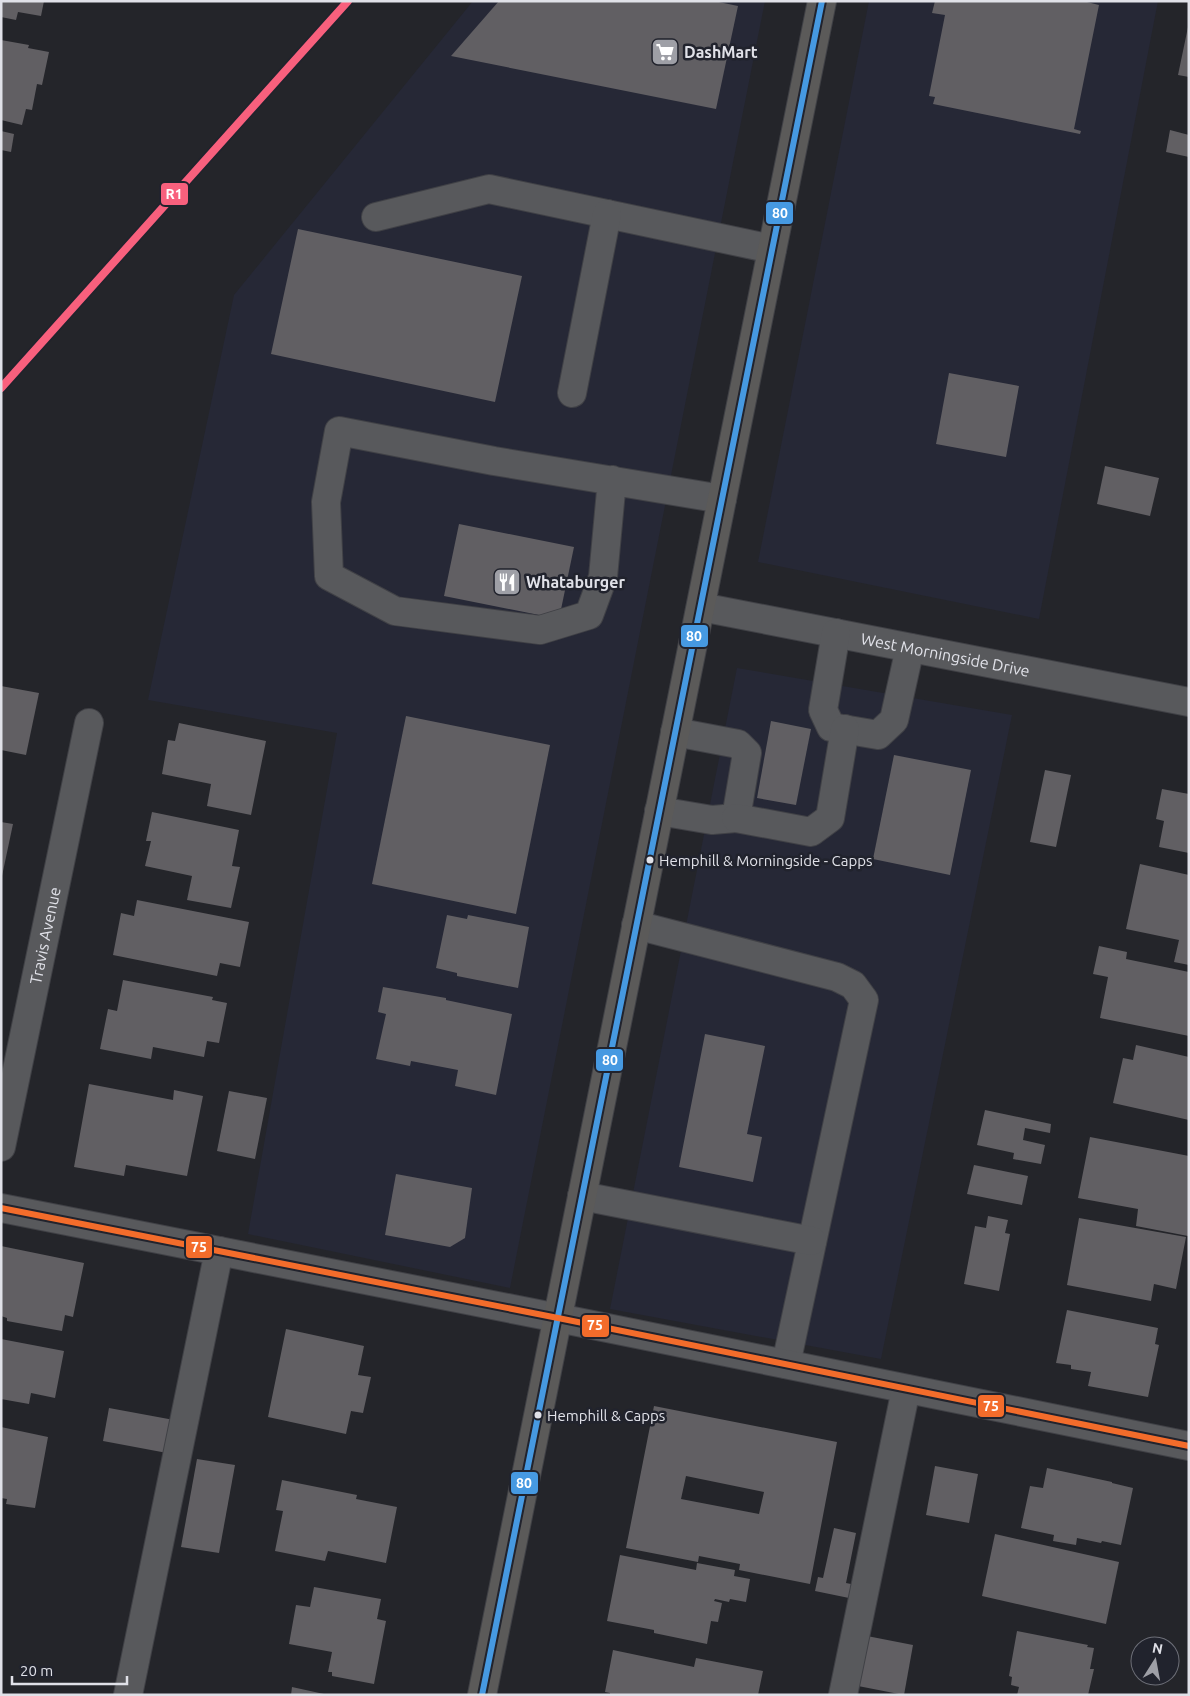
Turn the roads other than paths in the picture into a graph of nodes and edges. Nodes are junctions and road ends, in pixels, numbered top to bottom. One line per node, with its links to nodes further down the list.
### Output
1 (822, 1): 4 (main road)
2 (607, 214): 3 (street); 4 (street); 5 (street)
3 (376, 217)
4 (772, 249): 7 (main road)
5 (572, 393)
6 (612, 480): 6 (street); 7 (street)
7 (722, 498): 8 (main road)
8 (700, 607): 9 (street, West Morningside Drive); 14 (main road)
9 (836, 633): 10 (street, West Morningside Drive); 13 (street)
10 (910, 648): 11 (street, West Morningside Drive); 13 (street)
11 (1189, 702)
12 (89, 723): 18 (street, Travis Avenue)
13 (845, 729): 16 (street)
14 (675, 732): 15 (main road); 16 (street)
15 (659, 811): 16 (street); 17 (main road)
16 (736, 818)
17 (636, 925): 19 (main road); 21 (street)
18 (1, 1147)
19 (582, 1196): 21 (street); 23 (main road)
20 (1, 1208): 22 (street)
21 (812, 1241): 24 (street)
22 (219, 1250): 23 (street); 27 (street)
23 (558, 1318): 24 (street); 28 (main road)
24 (786, 1364): 25 (street)
25 (906, 1389): 26 (street); 29 (street)
26 (1189, 1446)
27 (128, 1695)
28 (482, 1695)
29 (843, 1695)

